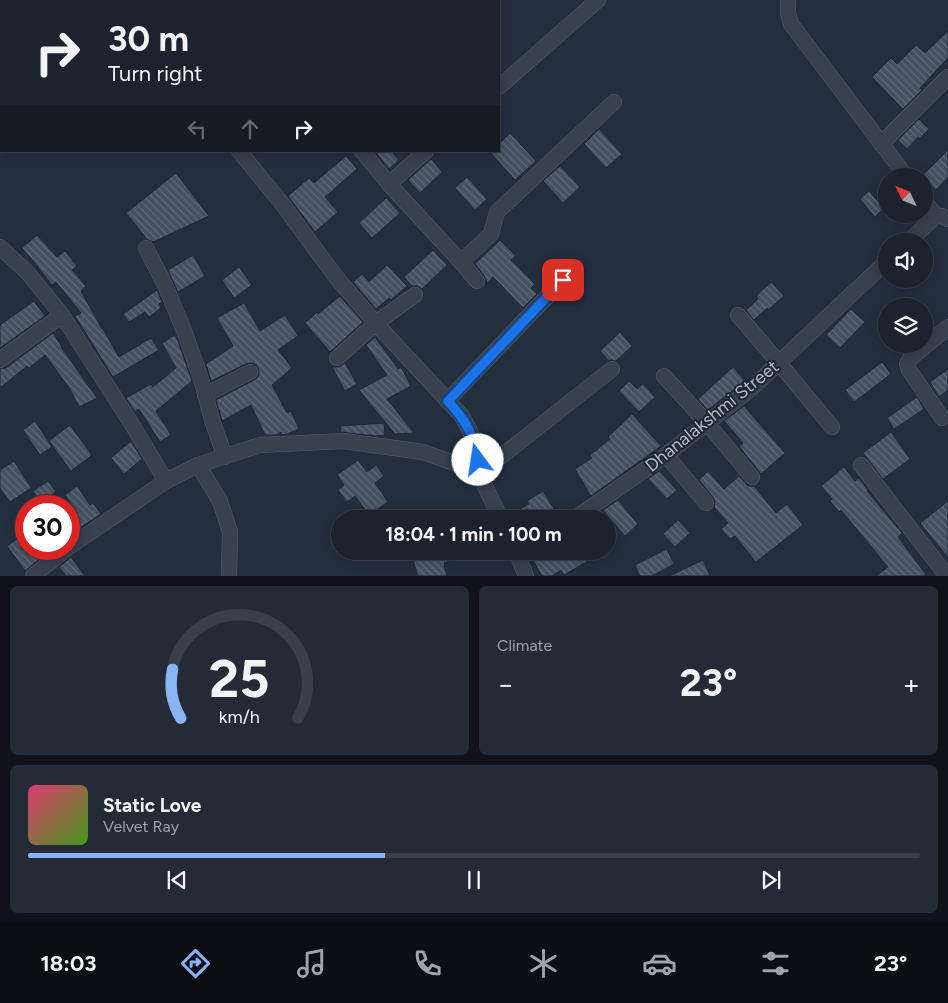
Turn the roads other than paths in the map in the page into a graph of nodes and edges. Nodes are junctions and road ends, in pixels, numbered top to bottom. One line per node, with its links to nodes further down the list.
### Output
1 (598, 0): 4 (street)
2 (788, 0): 6 (street)
3 (948, 77): 6 (street)
4 (500, 87)
5 (614, 102): 16 (street)
6 (880, 144): 10 (street)
7 (240, 152): 23 (street)
8 (363, 152): 11 (street)
9 (425, 152): 11 (street)
10 (900, 168)
11 (388, 184): 16 (street)
12 (942, 217): 13 (street)
13 (920, 233)
14 (0, 248): 21 (street)
15 (146, 248): 31 (street)
16 (461, 262): 19 (street)
17 (878, 270): 27 (street, Dhanalakshmi Street)
18 (563, 280): 32 (street)
19 (477, 281)
20 (414, 294): 23 (street)
21 (62, 315): 26 (street); 42 (street)
22 (738, 315): 27 (street)
23 (376, 323): 25 (street); 32 (street)
24 (948, 327): 33 (street)
25 (337, 358)
26 (0, 360)
27 (779, 363): 34 (street, Dhanalakshmi Street); 35 (street)
28 (612, 370): 40 (street)
29 (250, 372): 31 (street)
30 (664, 376): 34 (street)
31 (205, 395): 37 (street)
32 (448, 401): 40 (street)
33 (942, 418)
34 (707, 423): 36 (street, Dhanalakshmi Street); 41 (street)
35 (832, 427)
36 (666, 455): 43 (street); 45 (street, Dhanalakshmi Street)
37 (225, 457): 38 (street); 40 (street)
38 (198, 465): 42 (street); 50 (street)
39 (861, 465): 52 (street)
40 (479, 474): 44 (street)
41 (752, 477)
42 (166, 481): 46 (street)
43 (706, 503)
44 (497, 510)
45 (587, 510)
46 (80, 540)
47 (53, 560): 49 (street)
48 (521, 560): 51 (street)
49 (33, 576)
50 (228, 576)
51 (526, 576)
52 (947, 576)

